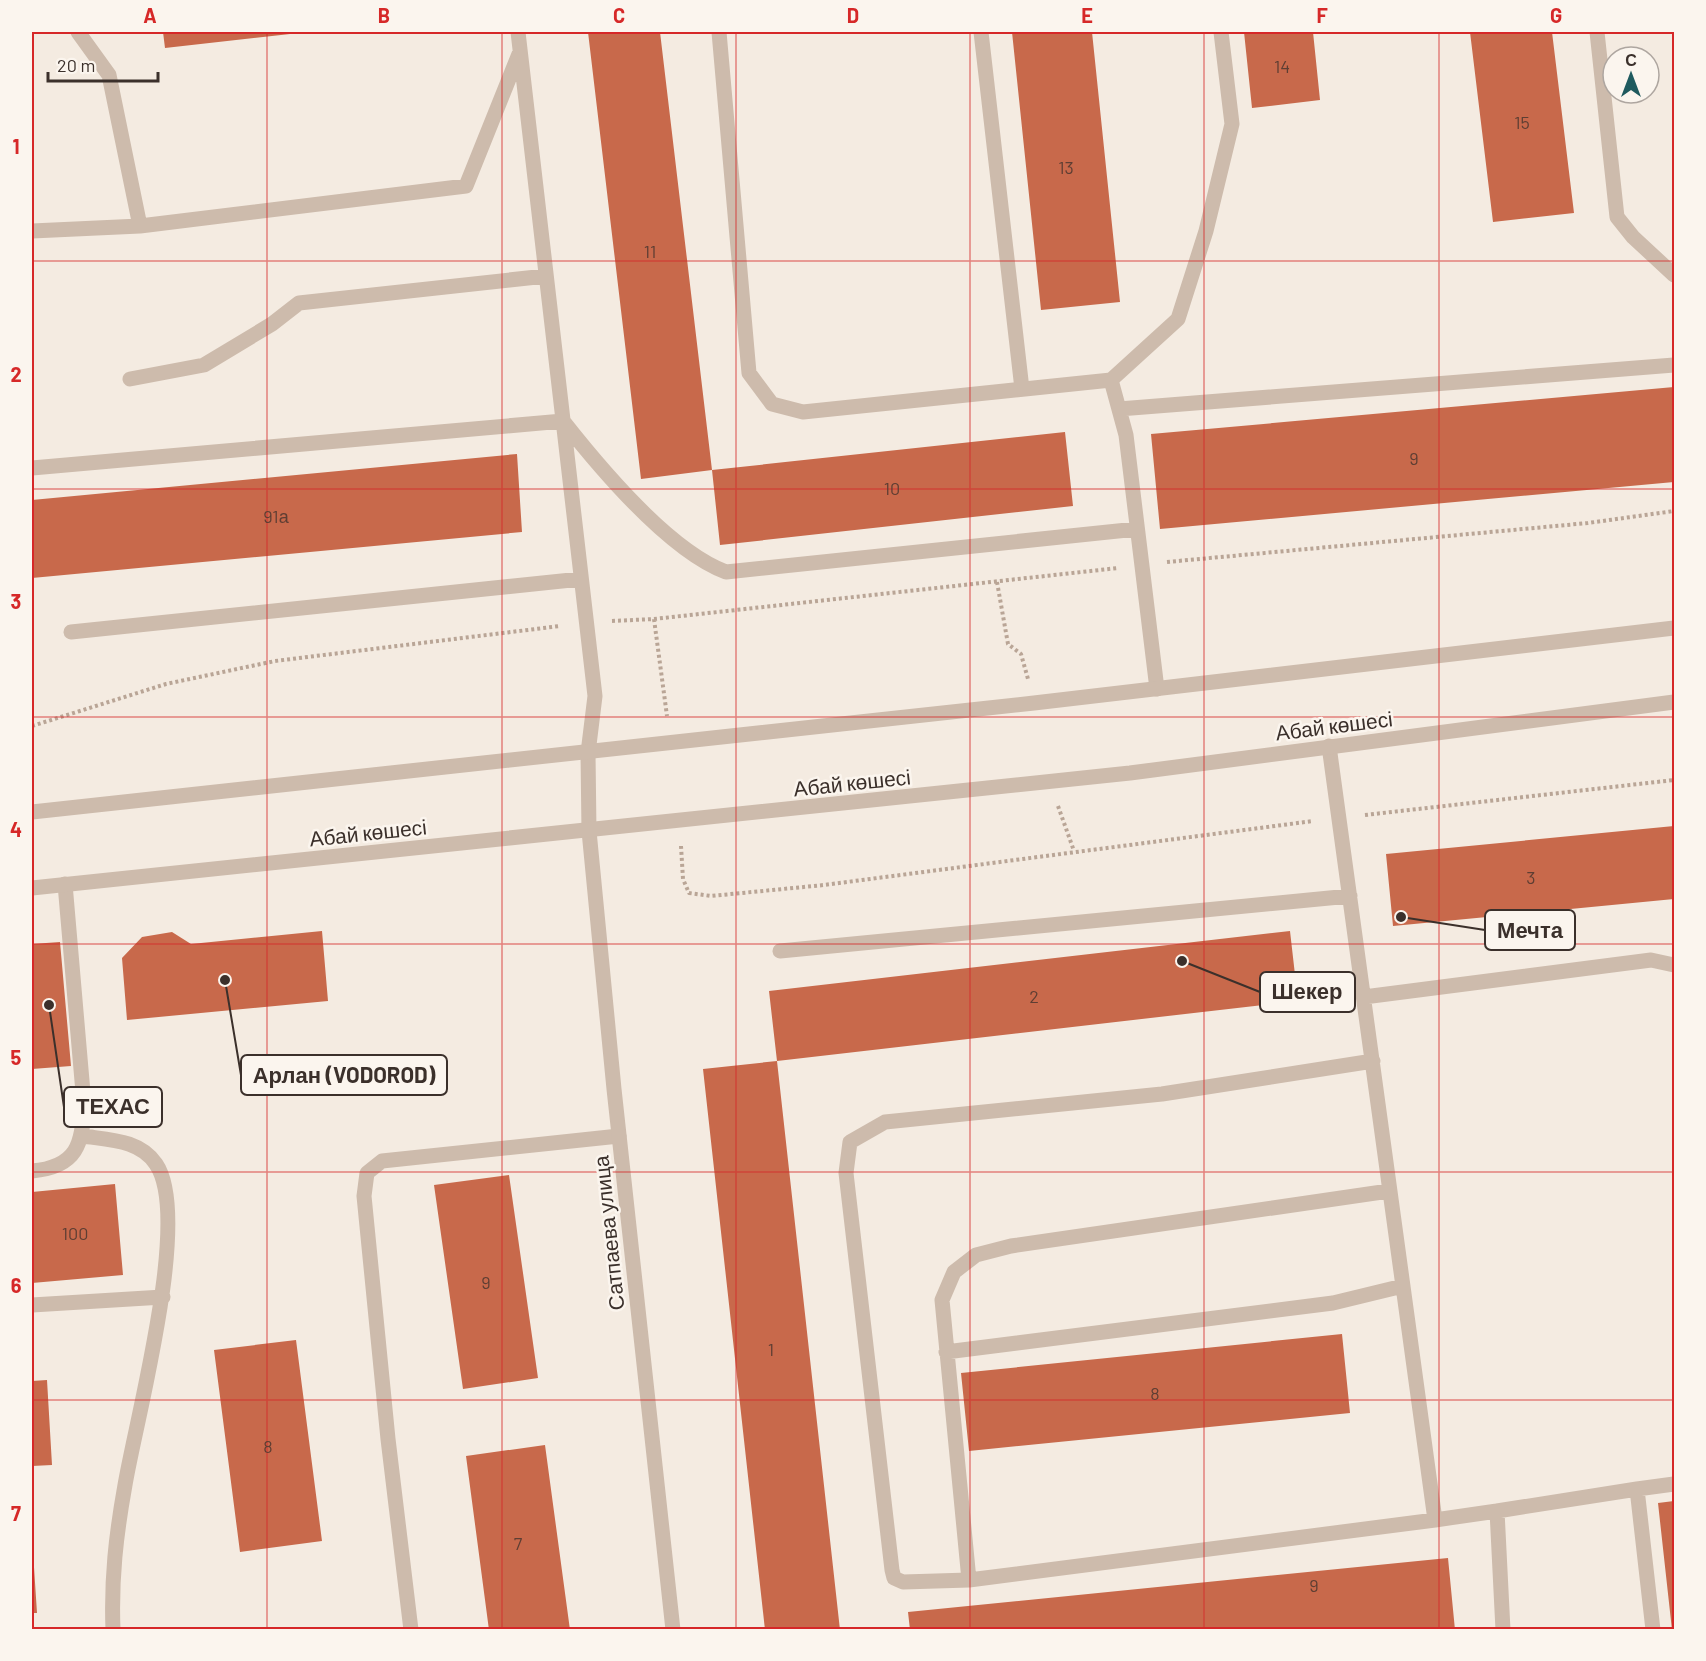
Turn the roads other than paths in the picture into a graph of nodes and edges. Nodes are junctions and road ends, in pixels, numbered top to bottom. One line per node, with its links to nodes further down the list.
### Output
1 (78, 32): 8 (street)
2 (518, 32): 7 (street, Сатпаева улица)
3 (718, 32): 15 (street)
4 (981, 32): 15 (street)
5 (1221, 32): 14 (street)
6 (1597, 32): 10 (street)
7 (520, 52): 8 (street); 11 (street, Сатпаева улица)
8 (140, 226): 9 (street)
9 (32, 231)
10 (1674, 275)
11 (546, 276): 13 (street); 17 (street, Сатпаева улица)
12 (1674, 365): 16 (street)
13 (130, 379)
14 (1111, 380): 15 (street); 16 (street)
15 (1022, 389)
16 (1119, 409): 19 (street)
17 (563, 421): 18 (street); 19 (street); 20 (street, Сатпаева улица)
18 (32, 468)
19 (1137, 529): 23 (street)
20 (581, 579): 22 (street); 26 (street, Сатпаева улица)
21 (1674, 628): 23 (street)
22 (71, 632)
23 (1157, 689): 26 (street)
24 (1674, 702): 25 (street, Абай көшесі)
25 (1329, 746): 28 (street, Абай көшесі); 31 (street)
26 (588, 753): 27 (street); 28 (street, Сатпаева улица)
27 (32, 812)
28 (589, 831): 29 (street, Абай көшесі); 37 (street, Сатпаева улица)
29 (65, 884): 30 (street, Абай көшесі); 36 (street)
30 (32, 888)
31 (1350, 897): 32 (street); 34 (street)
32 (780, 951)
33 (1674, 965): 34 (street)
34 (1364, 997): 35 (street)
35 (1373, 1061): 39 (street); 48 (street)
36 (83, 1136): 38 (street); 41 (street)
37 (619, 1136): 50 (street); 51 (street, Сатпаева улица)
38 (32, 1171)
39 (1389, 1191): 40 (street); 43 (street)
40 (1403, 1286): 43 (street); 47 (street)
41 (163, 1297): 42 (street); 49 (street)
42 (32, 1305)
43 (946, 1352): 48 (street)
44 (1674, 1484): 45 (street)
45 (1637, 1489): 46 (street); 53 (street)
46 (1497, 1511): 47 (street); 52 (street)
47 (1435, 1520): 48 (street)
48 (969, 1580)
49 (113, 1629)
50 (411, 1629)
51 (673, 1629)
52 (1503, 1629)
53 (1653, 1629)

